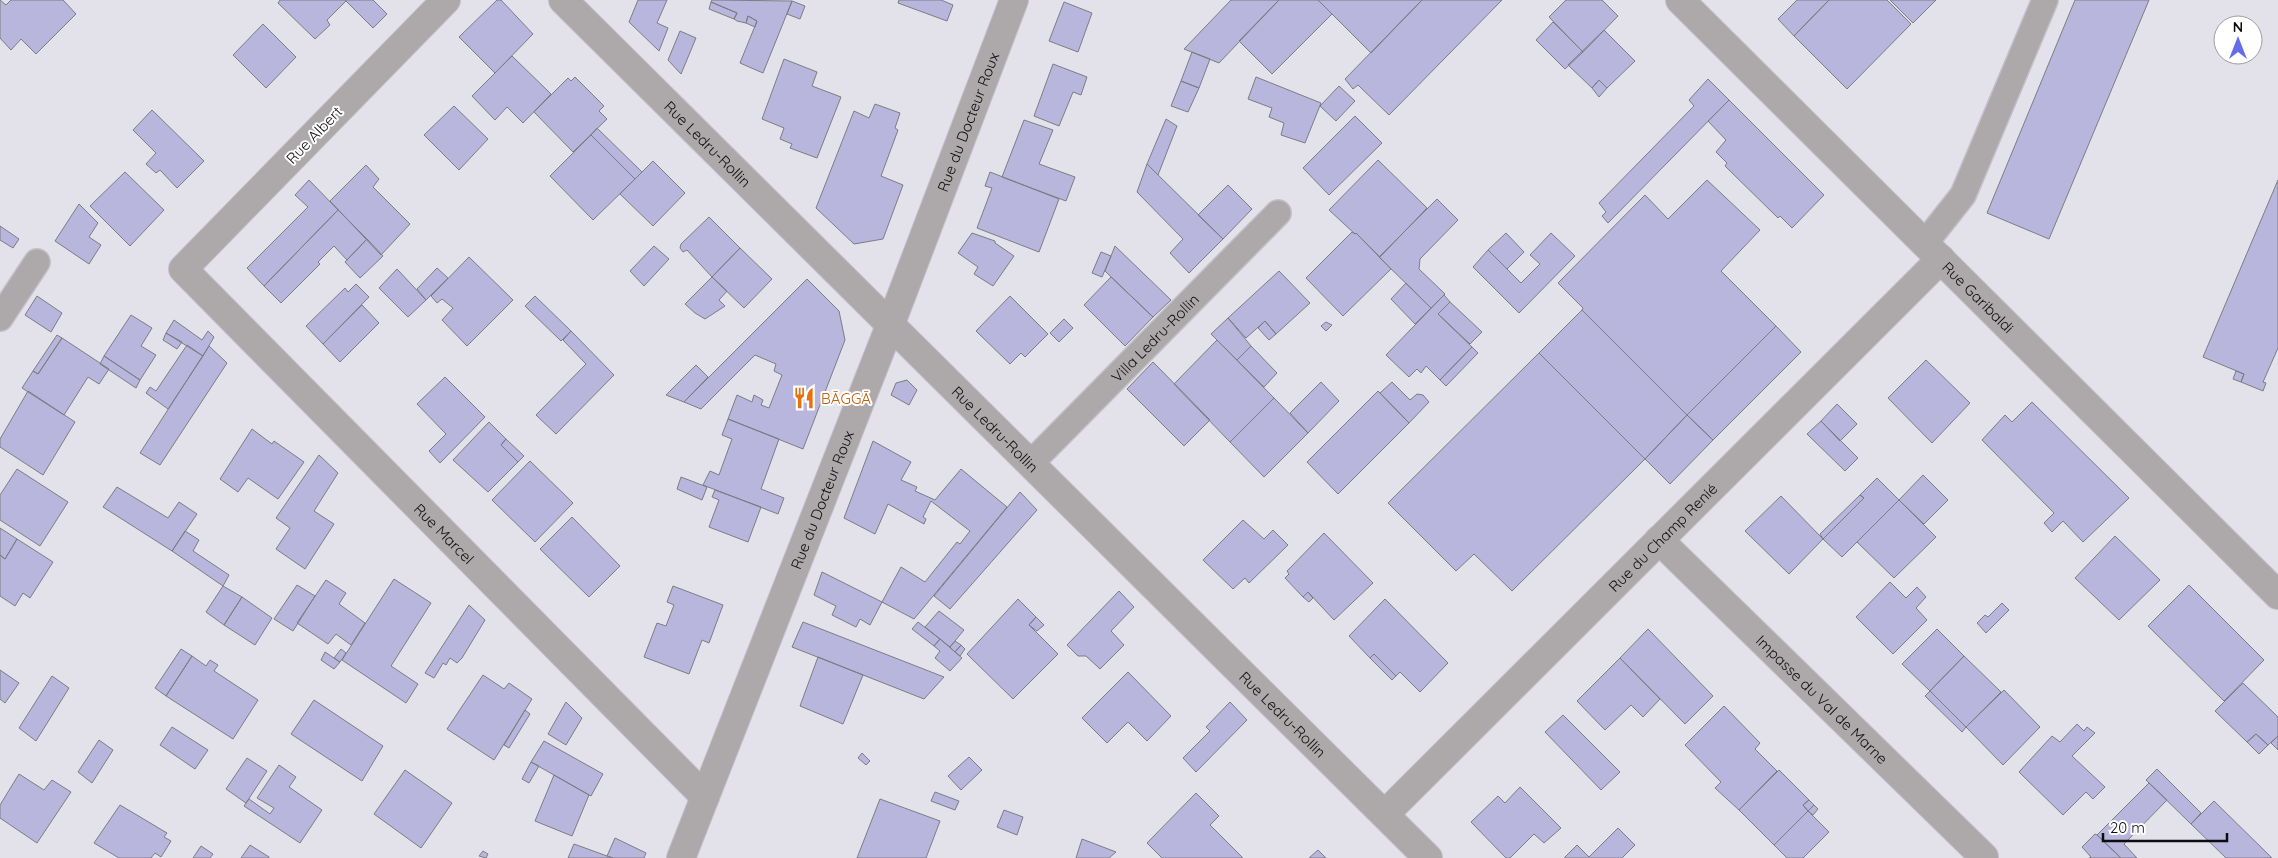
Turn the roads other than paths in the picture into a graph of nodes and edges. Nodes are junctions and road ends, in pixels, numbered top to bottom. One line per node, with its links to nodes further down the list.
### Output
1 (446, 0): 9 (street, Rue Albert)
2 (563, 0): 11 (street, Rue Ledru-Rollin)
3 (1014, 0): 11 (street, Rue du Docteur Roux)
4 (1680, 0): 7 (street, Rue Garibaldi)
5 (2045, 0): 7 (lane)
6 (1278, 212): 12 (lane, Villa Ledru-Rollin)
7 (1933, 251): 13 (street, Rue du Champ Renié); 14 (street, Rue Garibaldi)
8 (36, 262): 10 (lane)
9 (183, 269): 15 (street, Rue Marcel)
10 (0, 318)
11 (891, 323): 12 (street, Rue Ledru-Rollin); 15 (street, Rue du Docteur Roux)
12 (1031, 463): 16 (street, Rue Ledru-Rollin)
13 (1659, 540): 16 (street, Rue du Champ Renié); 17 (street, Impasse du Val de Marne)
14 (2278, 595)
15 (705, 797): 18 (street, Rue du Docteur Roux)
16 (1385, 814): 19 (street, Rue Ledru-Rollin)
17 (1984, 857)
18 (681, 858)
19 (1428, 858)

